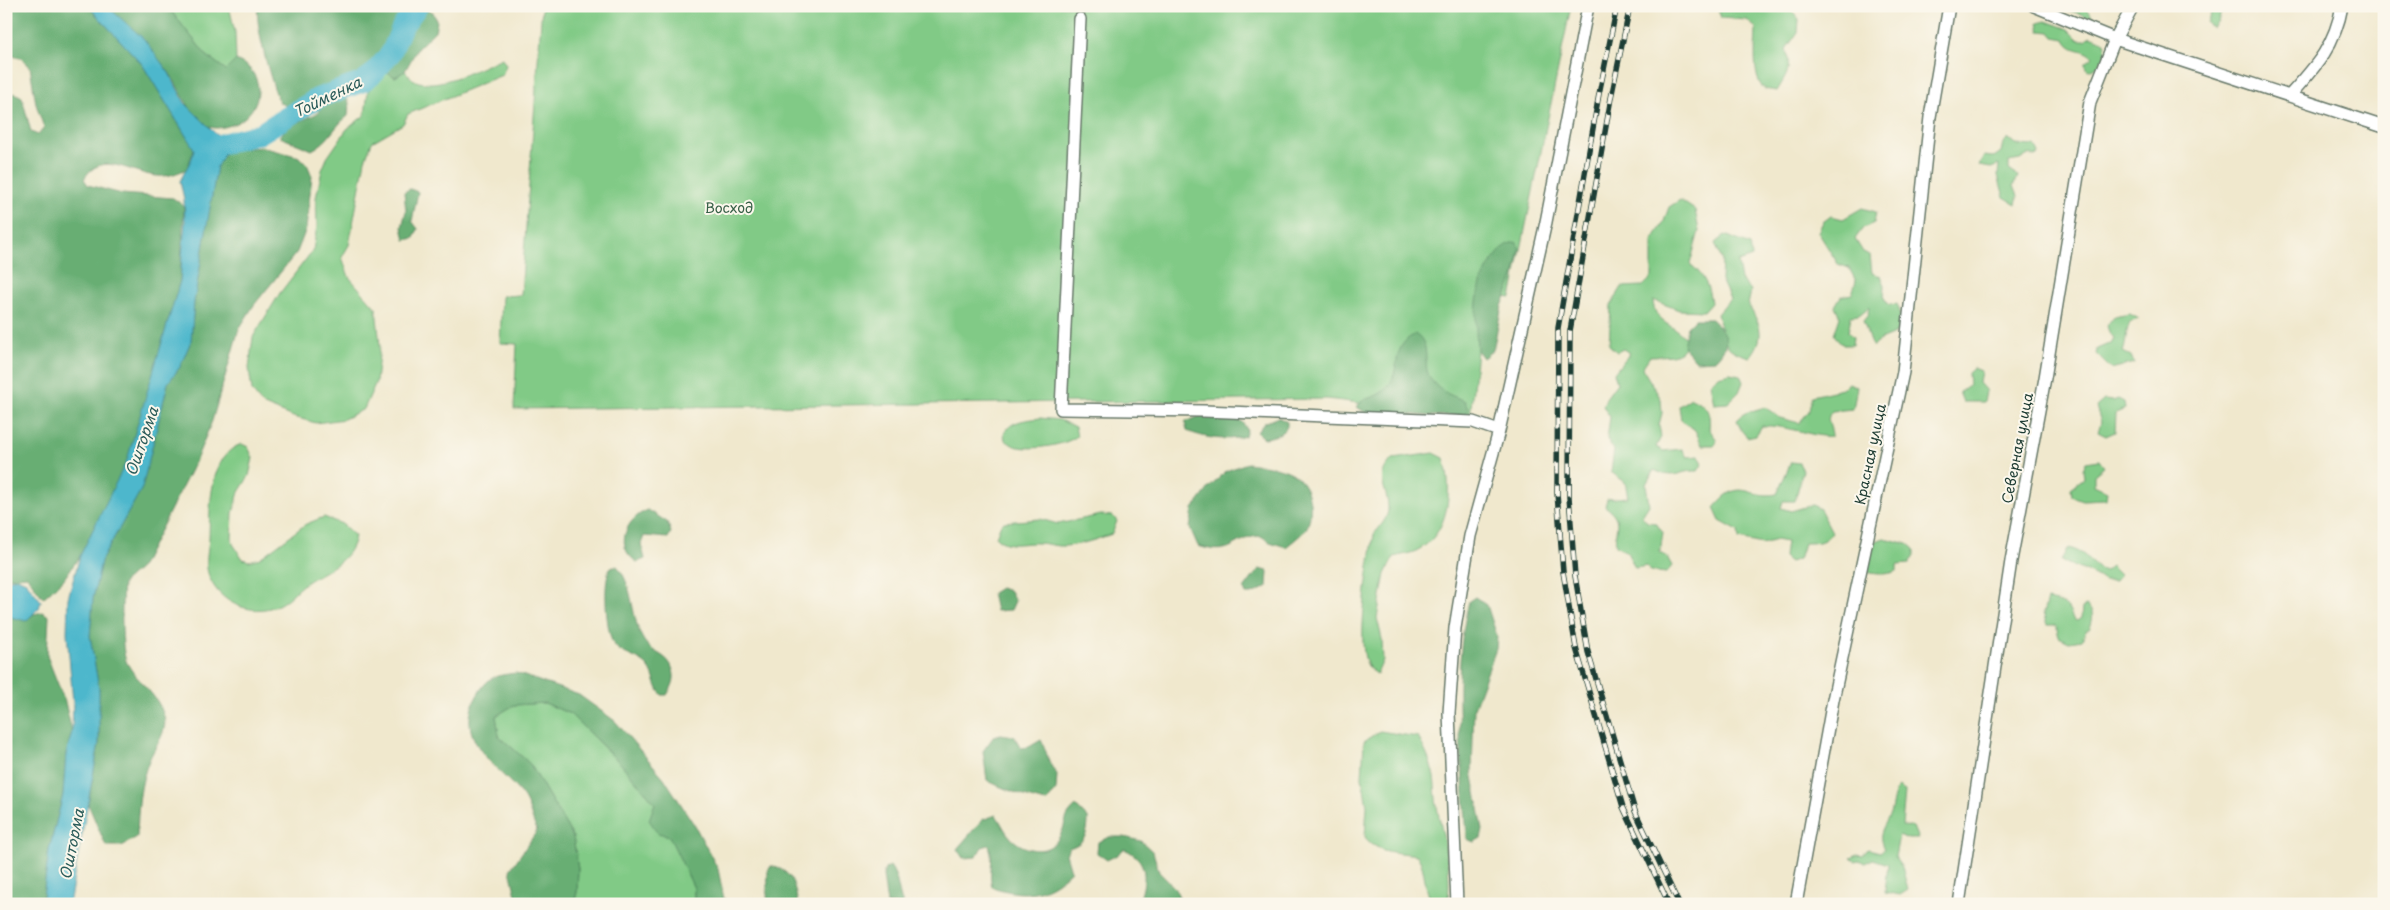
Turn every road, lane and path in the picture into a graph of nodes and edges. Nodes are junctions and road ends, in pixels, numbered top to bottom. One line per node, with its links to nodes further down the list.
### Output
1 (1588, 6): 10 (street)
2 (1949, 6): 12 (street, Красная улица)
3 (2034, 6): 7 (street)
4 (2133, 6): 7 (street, Северная улица)
5 (2342, 6): 8 (street)
6 (1080, 19): 10 (street)
7 (2116, 39): 8 (street); 13 (street, Северная улица)
8 (2290, 95): 9 (street)
9 (2384, 127)
10 (1499, 431): 11 (street)
11 (1457, 904)
12 (1796, 904)
13 (1959, 904)

